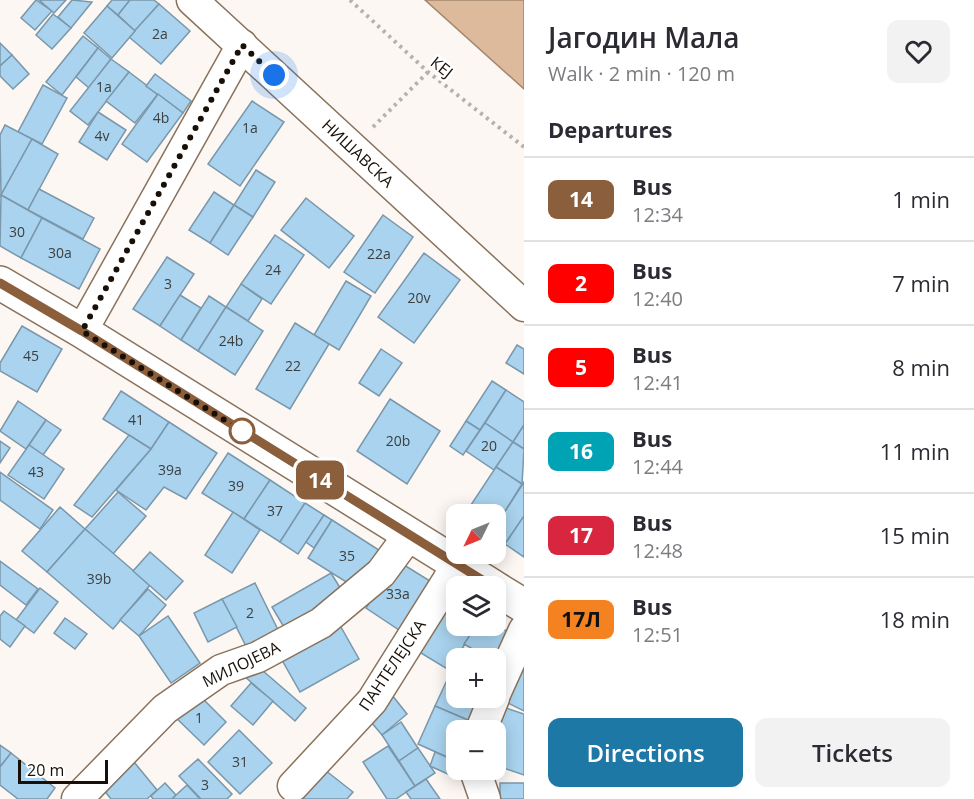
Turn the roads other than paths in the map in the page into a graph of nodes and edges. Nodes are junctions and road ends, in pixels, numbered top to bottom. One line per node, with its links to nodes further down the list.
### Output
1 (192, 0): 2 (street, НИШАВСКА)
2 (242, 45): 4 (street, НИШАВСКА); 5 (street)
3 (0, 284): 5 (main road)
4 (524, 306)
5 (82, 331): 6 (main road)
6 (409, 535): 7 (main road); 16 (street, МИЛОЈЕВА)
7 (446, 558)
8 (456, 564): 9 (main road); 15 (street, ПАНТЕЛЕЈСКА)
9 (476, 576)
10 (506, 595): 11 (main road)
11 (524, 606)
12 (524, 630): 13 (street)
13 (506, 670)
14 (478, 780): 17 (street)
15 (293, 786)
16 (77, 799)
17 (485, 799)

